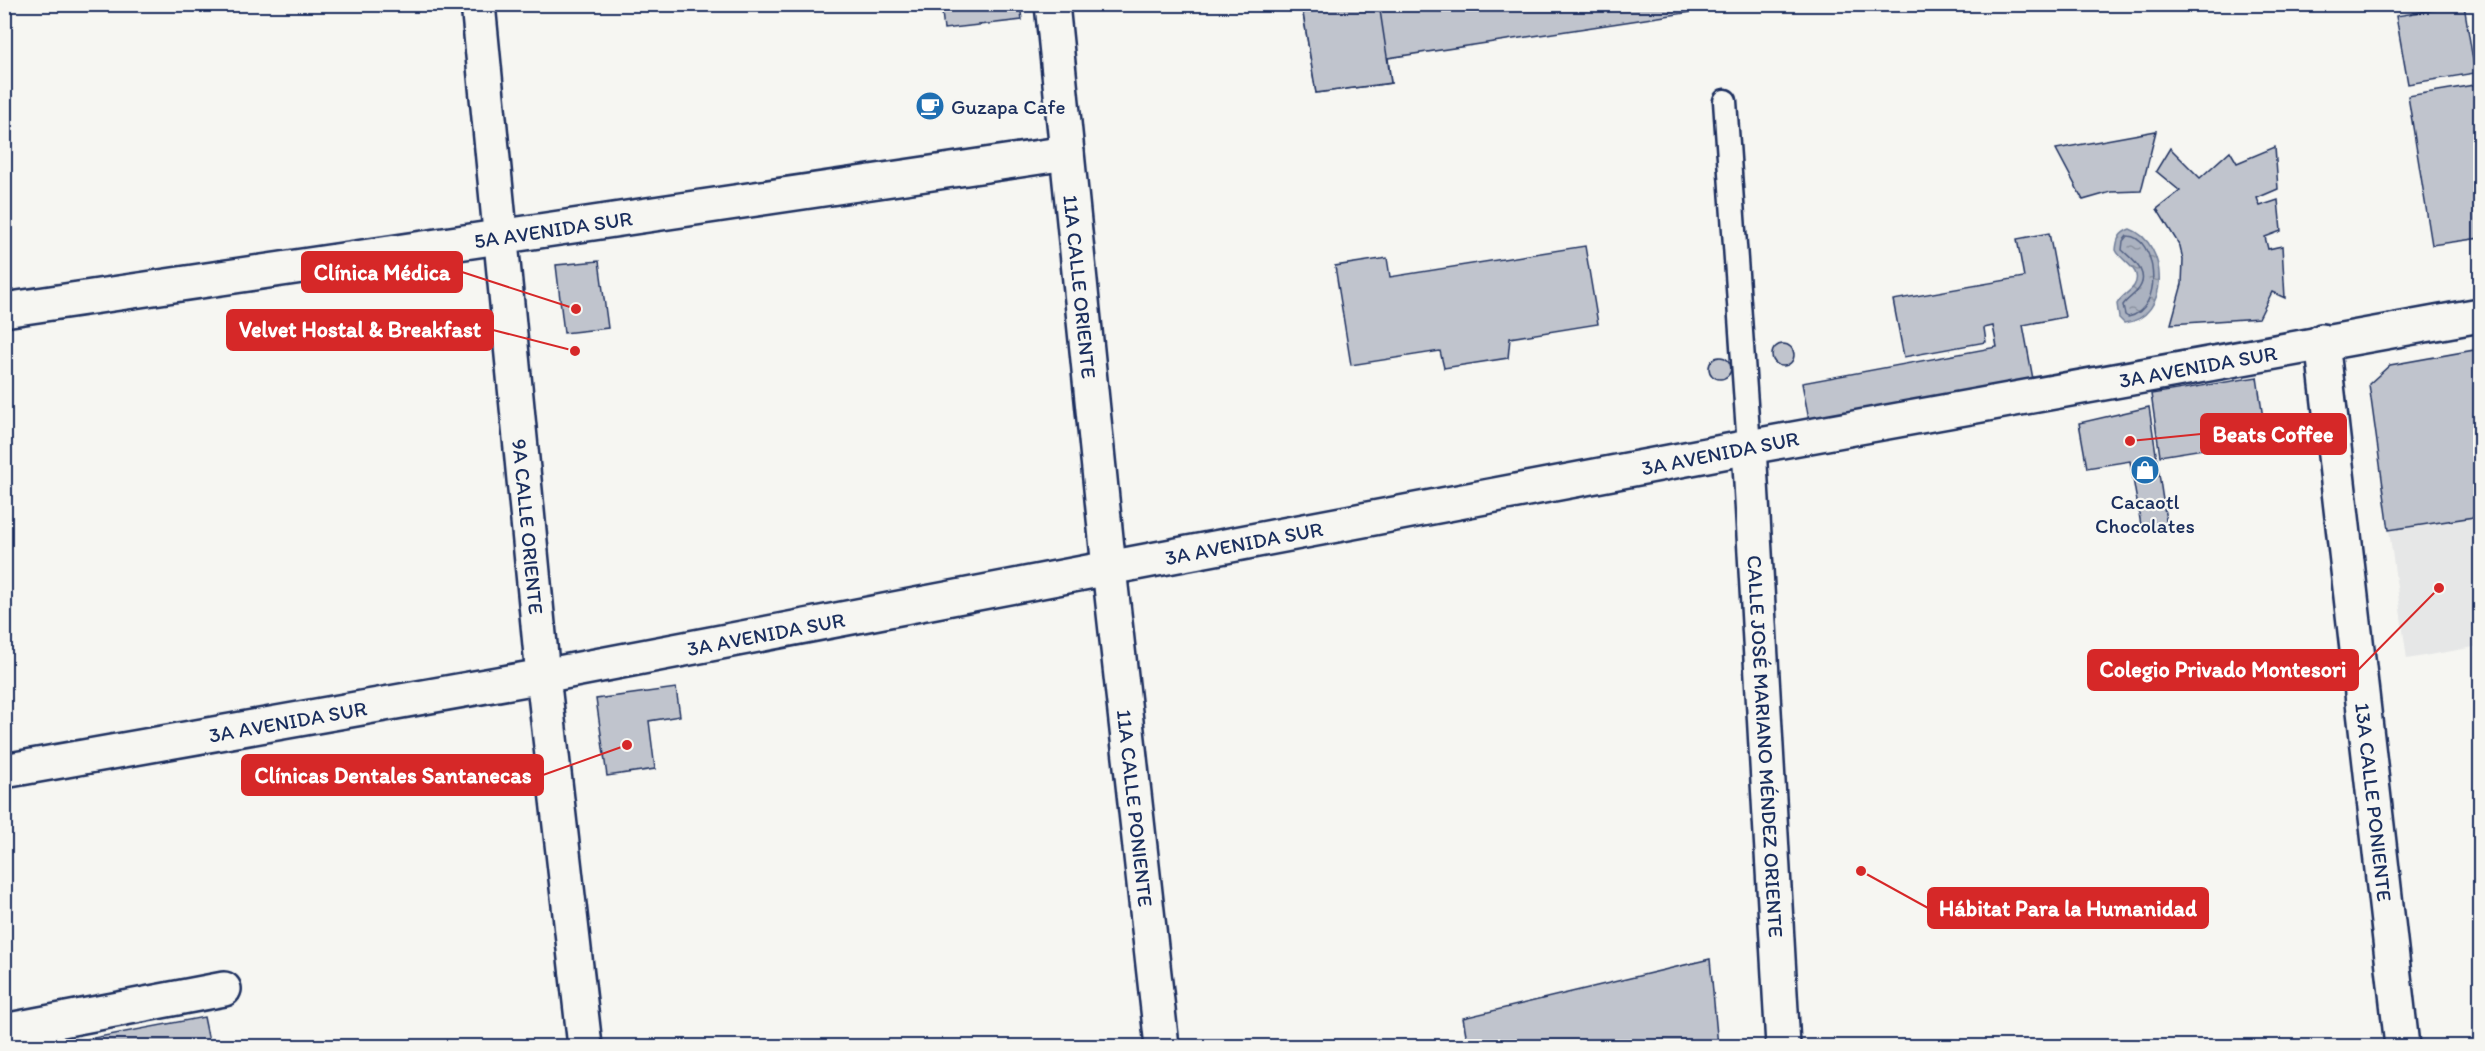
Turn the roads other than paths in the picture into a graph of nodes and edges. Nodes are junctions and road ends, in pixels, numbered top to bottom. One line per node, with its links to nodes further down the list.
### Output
1 (478, 4): 5 (street, 9A CALLE ORIENTE)
2 (1052, 4): 4 (street, 11A CALLE ORIENTE)
3 (1725, 101): 9 (lane)
4 (1067, 153): 5 (street, 5A AVENIDA SUR); 10 (street, 11A CALLE ORIENTE)
5 (499, 235): 6 (street, 5A AVENIDA SUR); 11 (street, 9A CALLE ORIENTE)
6 (4, 310)
7 (2481, 315): 8 (street, 3A AVENIDA SUR)
8 (2322, 341): 9 (street, 3A AVENIDA SUR); 18 (street, 13A CALLE PONIENTE)
9 (1749, 447): 10 (street, 3A AVENIDA SUR); 17 (street, CALLE JOSÉ MARIANO MÉNDEZ ORIENTE)
10 (1109, 568): 11 (street, 3A AVENIDA SUR); 16 (street, 11A CALLE PONIENTE)
11 (543, 676): 12 (street, 3A AVENIDA SUR); 15 (street, 9A CALLE ORIENTE)
12 (4, 771)
13 (224, 989): 14 (street)
14 (4, 1031)
15 (585, 1047)
16 (1162, 1047)
17 (1784, 1047)
18 (2402, 1047)

